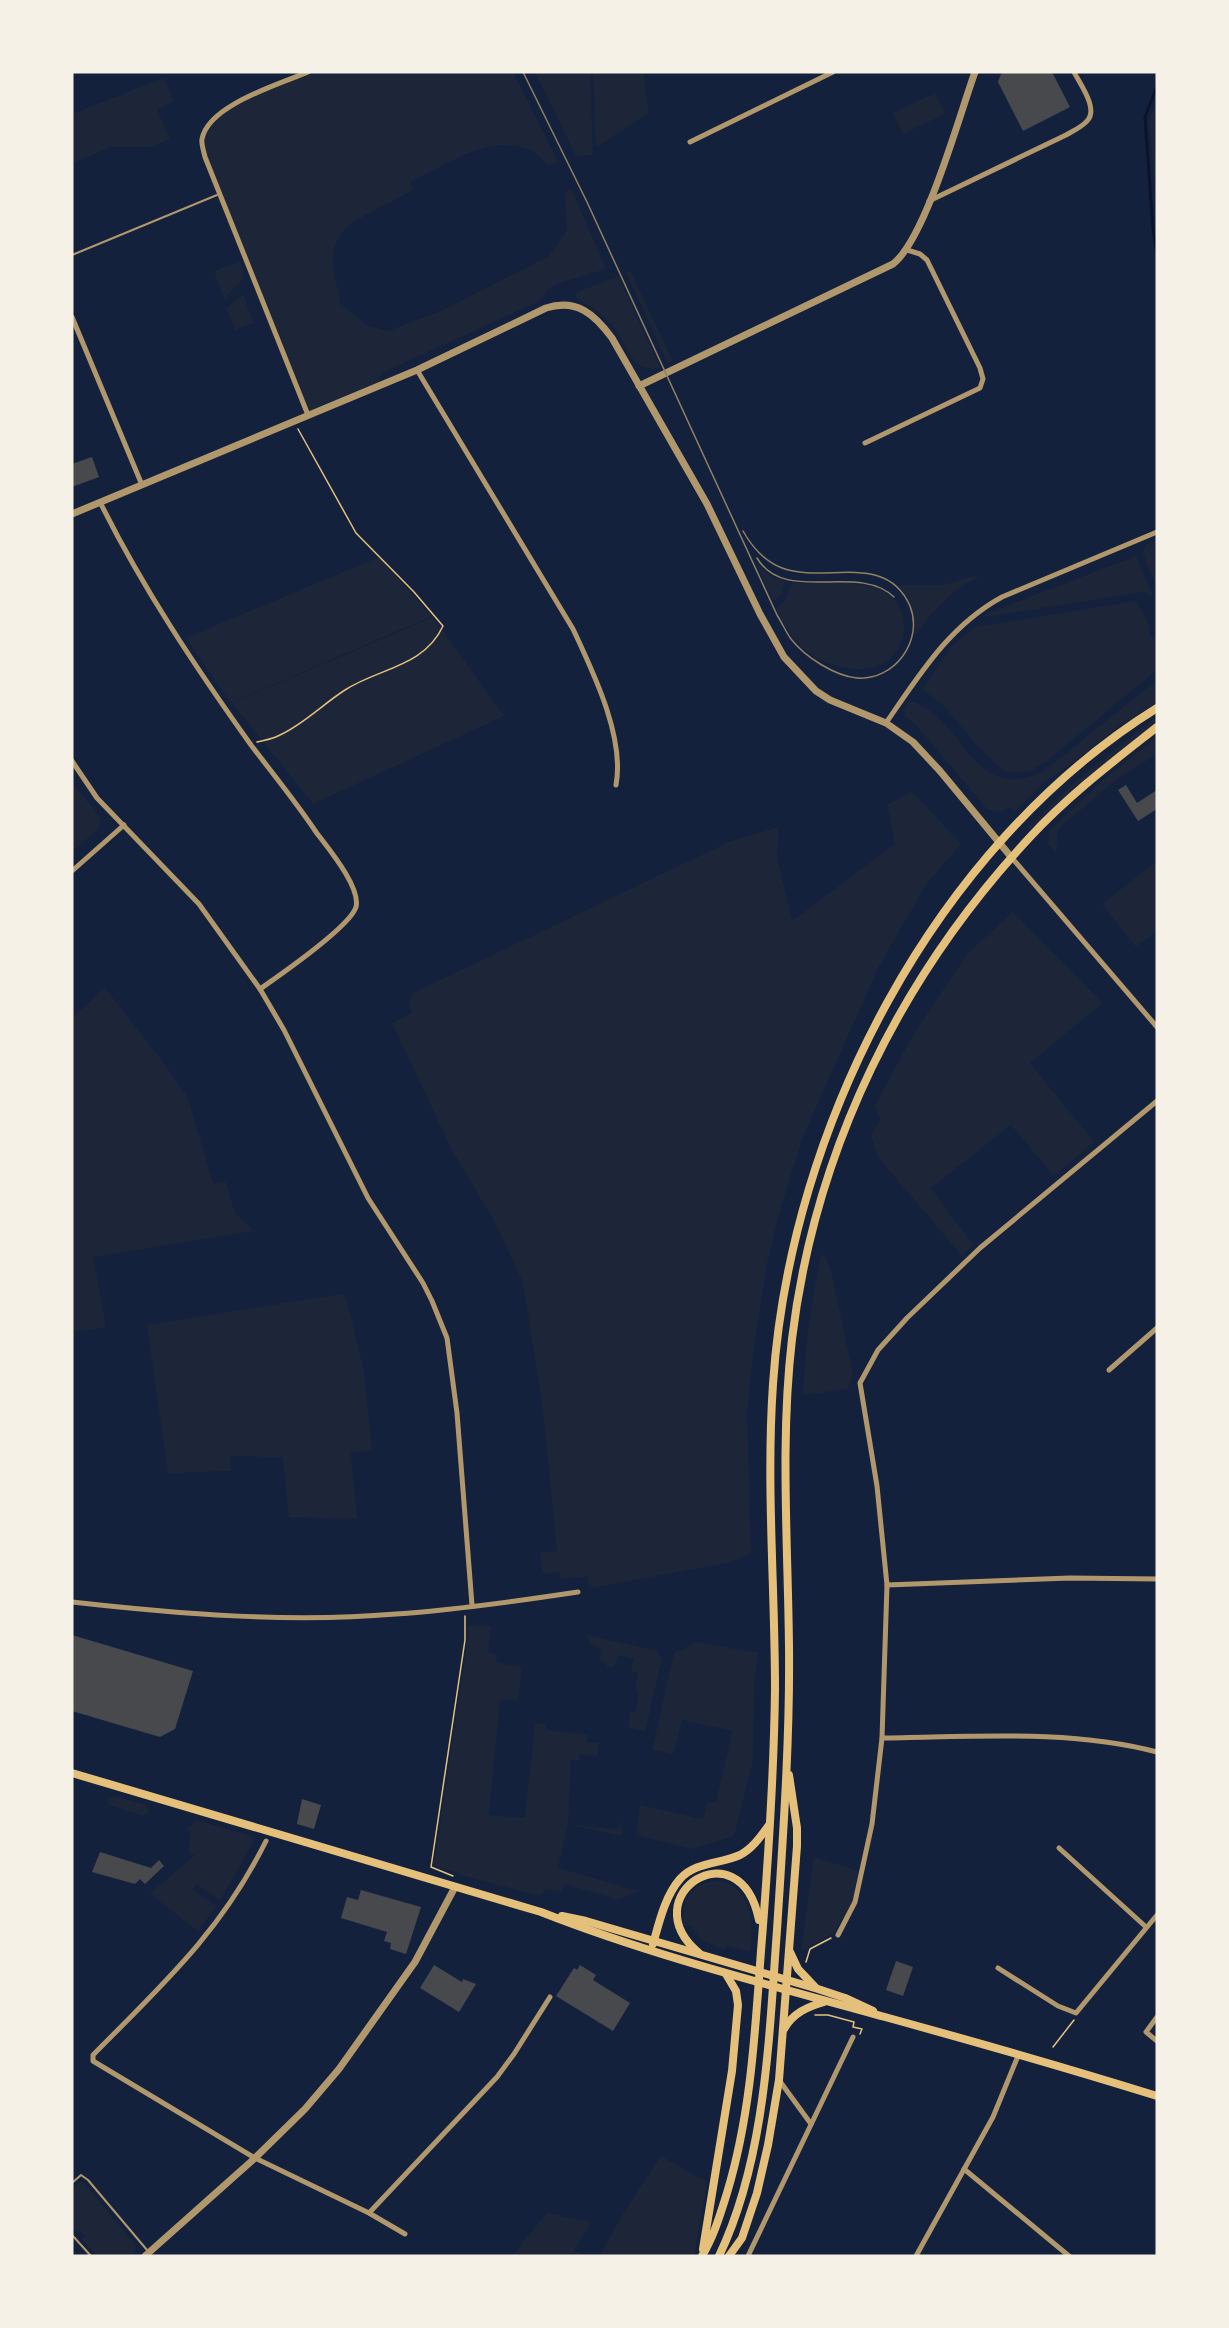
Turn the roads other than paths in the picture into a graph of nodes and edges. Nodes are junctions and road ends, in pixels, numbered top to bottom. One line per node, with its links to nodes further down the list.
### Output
1 (308, 72): 7 (street)
2 (833, 72): 5 (street)
3 (975, 72): 8 (street)
4 (1074, 72): 8 (street)
5 (824, 74): 6 (street)
6 (690, 142)
7 (220, 193): 10 (lane); 14 (street)
8 (929, 201): 9 (street)
9 (907, 250): 13 (street); 15 (street)
10 (72, 255)
11 (72, 318): 16 (street)
12 (417, 370): 13 (street); 14 (street); 24 (street)
13 (639, 386): 21 (street)
14 (308, 416): 16 (street)
15 (865, 443)
16 (142, 485): 17 (street)
17 (100, 502): 18 (street); 29 (street)
18 (72, 514)
19 (1157, 532): 21 (street)
20 (1157, 708): 26 (main road)
21 (886, 723): 26 (street)
22 (1157, 727): 27 (main road)
23 (72, 761): 25 (street)
24 (616, 785)
25 (124, 825): 28 (street); 29 (street)
26 (1000, 844): 27 (street); 43 (main road)
27 (1012, 858): 30 (street); 41 (main road)
28 (72, 871)
29 (260, 989): 38 (street)
30 (1157, 1027)
31 (1157, 1101): 35 (street)
32 (1157, 1328): 33 (street)
33 (1109, 1370)
34 (1157, 1579): 35 (street)
35 (887, 1584): 39 (street)
36 (578, 1592): 38 (street)
37 (72, 1602): 38 (street)
38 (472, 1605)
39 (882, 1738): 40 (street); 51 (street)
40 (1157, 1752)
41 (786, 1763): 53 (main road); 81 (main road)
42 (72, 1773): 46 (main road)
43 (769, 1824): 50 (main road); 52 (main road)
44 (266, 1841): 72 (street)
45 (1059, 1848): 49 (street)
46 (455, 1887): 47 (main road); 72 (street)
47 (541, 1912): 52 (main road); 54 (main road)
48 (1157, 1915): 49 (street)
49 (1146, 1927): 56 (street)
50 (762, 1934): 55 (main road); 80 (main road)
51 (838, 1935)
52 (654, 1941): 54 (main road); 55 (main road)
53 (789, 1949): 58 (main road); 59 (main road)
54 (651, 1950): 57 (main road)
55 (702, 1955): 58 (main road)
56 (998, 1968)
57 (725, 1973): 60 (main road); 80 (main road)
58 (783, 1979): 59 (main road); 60 (main road)
59 (818, 1989): 63 (main road)
60 (782, 1990): 62 (main road); 65 (main road)
61 (550, 1997): 75 (street)
62 (825, 2002): 63 (main road); 65 (main road)
63 (885, 2017): 68 (main road)
64 (1157, 2018): 67 (street)
65 (783, 2033): 69 (main road)
66 (854, 2037): 71 (street)
67 (1157, 2041)
68 (1018, 2055): 70 (main road); 73 (street)
69 (779, 2080): 71 (street); 82 (main road)
70 (1157, 2096)
71 (811, 2124): 83 (street)
72 (255, 2158): 75 (street); 78 (street)
73 (964, 2169): 84 (street); 85 (street)
74 (72, 2183): 78 (lane)
75 (369, 2212): 76 (street)
76 (405, 2234)
77 (72, 2235): 79 (lane)
78 (147, 2254)
79 (91, 2256)
80 (702, 2256)
81 (719, 2256)
82 (729, 2256)
83 (748, 2256)
84 (916, 2256)
85 (1069, 2256)

